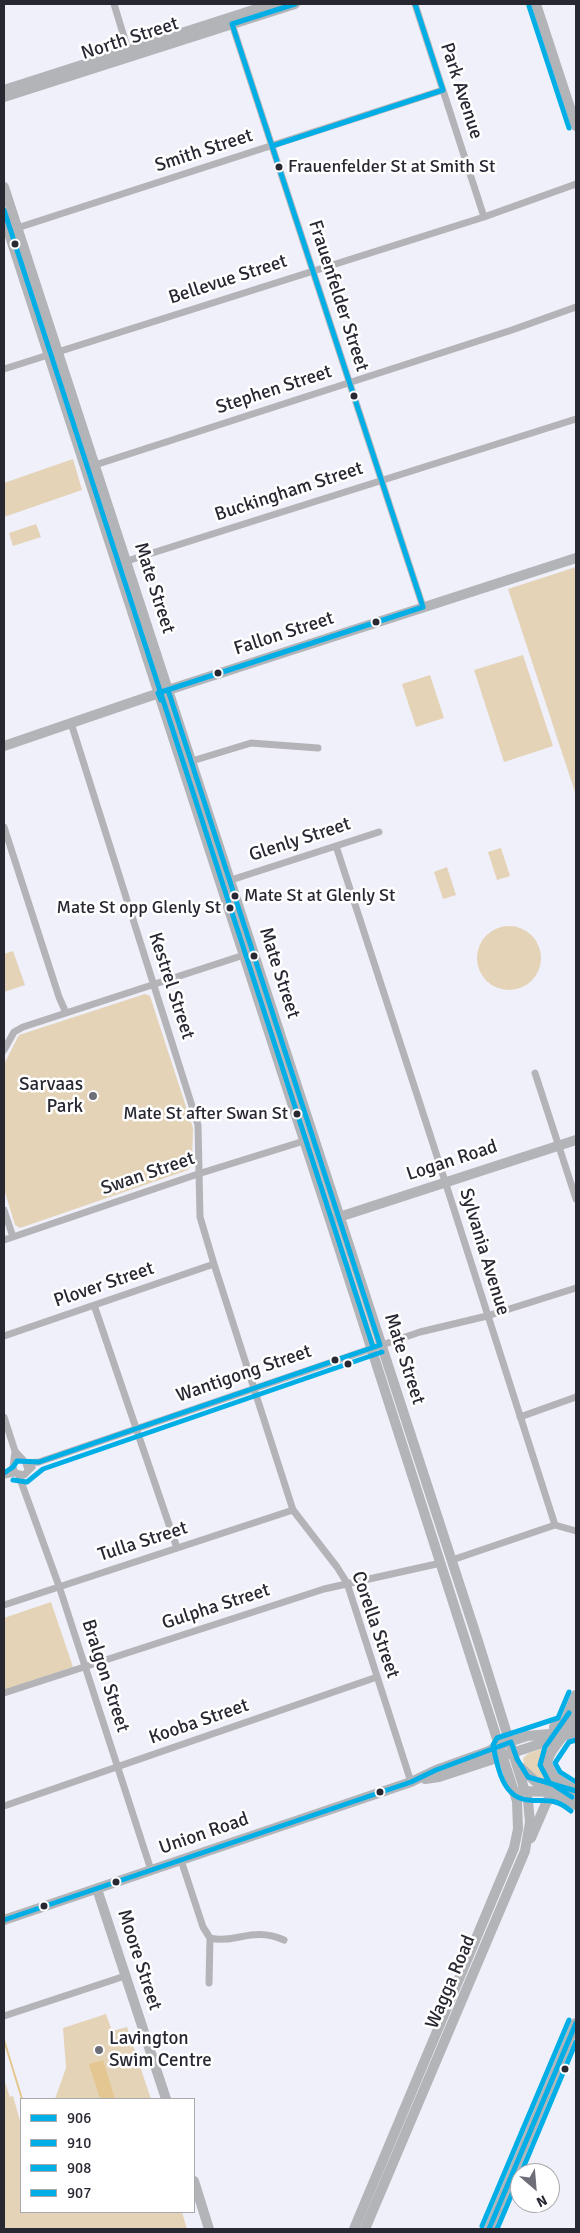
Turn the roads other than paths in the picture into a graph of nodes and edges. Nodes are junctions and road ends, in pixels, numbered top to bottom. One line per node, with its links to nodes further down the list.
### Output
1 (114, 4): 9 (street)
2 (261, 4): 7 (main road)
3 (272, 4): 7 (main road, North Street)
4 (289, 4): 8 (main road, North Street)
5 (415, 4): 11 (street, Park Avenue)
6 (536, 4): 13 (main road)
7 (249, 11): 9 (main road, North Street)
8 (232, 24): 12 (main road, North Street); 14 (street, Frauenfelder Street)
9 (128, 50): 10 (main road, North Street)
10 (4, 90)
11 (443, 90): 14 (street, Smith Street); 17 (street, Park Avenue)
12 (4, 99)
13 (576, 126)
14 (272, 146): 19 (street, Smith Street); 20 (street, Frauenfelder Street)
15 (576, 184): 17 (street, Bellevue Street)
16 (4, 188): 19 (main road, Mate Street)
17 (484, 217): 20 (street, Bellevue Street)
18 (4, 218): 19 (main road, Mate Street)
19 (10, 231): 22 (main road, Mate Street)
20 (313, 270): 22 (street, Bellevue Street); 24 (street, Frauenfelder Street)
21 (576, 307): 24 (street, Stephen Street)
22 (53, 353): 23 (street, Bellevue Street); 26 (main road, Mate Street); 31 (main road, Mate Street)
23 (4, 369)
24 (349, 383): 26 (street, Stephen Street); 27 (street, Frauenfelder Street)
25 (575, 419): 27 (street, Buckingham Street)
26 (95, 465): 29 (main road, Mate Street)
27 (381, 479): 29 (street, Buckingham Street); 30 (street, Frauenfelder Street)
28 (576, 558): 30 (main road, Fallon Street)
29 (127, 561): 31 (main road, Mate Street)
30 (423, 607): 31 (main road, Fallon Street)
31 (163, 691): 32 (main road, Fallon Street); 35 (main road, Mate Street); 40 (main road, Mate Street)
32 (71, 723): 33 (main road, Fallon Street); 41 (street, Kestrel Street)
33 (4, 746)
34 (318, 748): 35 (street)
35 (192, 761): 39 (main road, Mate Street)
36 (4, 827): 42 (street)
37 (379, 832): 38 (street, Glenly Street)
38 (336, 846): 39 (street, Glenly Street); 49 (street, Sylvania Avenue)
39 (231, 880): 52 (main road, Mate Street)
40 (244, 955): 41 (street); 45 (main road, Mate Street)
41 (153, 985): 42 (street); 48 (street, Kestrel Street)
42 (66, 1013): 43 (street)
43 (5, 1045)
44 (535, 1073): 47 (street)
45 (304, 1140): 48 (street, Swan Street); 52 (main road, Mate Street)
46 (576, 1140): 47 (main road, Logan Road)
47 (559, 1145): 49 (main road, Logan Road); 50 (street)
48 (198, 1174): 53 (street, Swan Street); 55 (street, Corella Street)
49 (446, 1182): 52 (main road, Logan Road); 58 (street, Sylvania Avenue)
50 (576, 1199)
51 (4, 1210): 53 (street)
52 (335, 1218): 60 (main road, Mate Street)
53 (13, 1237): 54 (street, Swan Street)
54 (4, 1240)
55 (214, 1264): 57 (street, Plover Street); 61 (street, Corella Street)
56 (576, 1288): 58 (street, Wantigong Street)
57 (94, 1305): 59 (street, Plover Street); 65 (street)
58 (487, 1316): 60 (street, Wantigong Street); 64 (street, Sylvania Avenue)
59 (4, 1336)
60 (375, 1346): 61 (street, Wantigong Street); 72 (main road, Mate Street); 73 (main road, Mate Street)
61 (254, 1388): 65 (street, Wantigong Street); 68 (street, Corella Street)
62 (576, 1397): 64 (street)
63 (4, 1417): 66 (street, Bralgon Street)
64 (520, 1417): 69 (street, Sylvania Avenue)
65 (137, 1428): 66 (street, Wantigong Street); 71 (street)
66 (21, 1468): 67 (street, Wantigong Street); 75 (street, Bralgon Street)
67 (4, 1474)
68 (293, 1510): 71 (street, Tulla Street); 74 (street, Corella Street)
69 (555, 1525): 70 (street); 72 (street)
70 (576, 1530)
71 (177, 1548): 75 (street, Tulla Street)
72 (452, 1560): 85 (main road, Mate Street)
73 (441, 1563): 74 (street, Gulpha Street); 86 (main road, Mate Street)
74 (347, 1583): 77 (street, Gulpha Street); 78 (street, Corella Street)
75 (59, 1586): 76 (street, Tulla Street); 77 (street, Bralgon Street)
76 (4, 1605)
77 (84, 1667): 79 (street, Gulpha Street); 89 (street, Bralgon Street)
78 (377, 1677): 89 (street, Kooba Street); 90 (street, Corella Street)
79 (4, 1693)
80 (576, 1695): 83 (main road)
81 (576, 1714): 82 (main road)
82 (574, 1728): 83 (main road, Union Road); 84 (main road)
83 (527, 1736): 85 (main road, Union Road)
84 (564, 1736): 88 (main road, Union Road); 92 (main road)
85 (511, 1742): 86 (main road, Union Road); 88 (main road, Wagga Road)
86 (500, 1745): 87 (main road, Wagga Road); 90 (main road, Union Road)
87 (504, 1756): 88 (main road, Union Road); 90 (main road, Union Road); 91 (main road, Wagga Road)
88 (516, 1758): 92 (main road); 93 (main road, Wagga Road)
89 (118, 1768): 95 (street, Kooba Street); 98 (street, Bralgon Street)
90 (413, 1781): 97 (main road, Union Road)
91 (512, 1782): 93 (main road); 100 (main road, Wagga Road)
92 (576, 1791)
93 (526, 1792): 94 (main road); 96 (main road, Wagga Road)
94 (572, 1802): 96 (main road)
95 (4, 1806)
96 (525, 1851): 101 (main road, Wagga Road)
97 (181, 1860): 98 (main road, Union Road); 103 (street)
98 (151, 1870): 99 (main road, Union Road)
99 (97, 1889): 102 (main road, Union Road); 107 (main road, Moore Street)
100 (496, 1892): 101 (main road); 105 (main road, Wagga Road)
101 (506, 1897): 106 (main road, Wagga Road)
102 (4, 1920)
103 (210, 1938): 104 (street); 108 (street)
104 (284, 1940)
105 (467, 1961): 106 (main road); 110 (main road, Wagga Road)
106 (474, 1970): 112 (main road, Wagga Road)
107 (125, 1976): 109 (street); 114 (main road, Moore Street)
108 (209, 1984)
109 (4, 2016)
110 (441, 2022): 112 (main road); 113 (main road, Wagga Road)
111 (576, 2023): 120 (main road)
112 (452, 2026): 113 (main road, Wagga Road)
113 (422, 2080): 115 (main road, Wagga Road)
114 (166, 2098)
115 (386, 2166): 118 (main road, Wagga Road); 119 (main road, Wagga Road)
116 (195, 2184): 117 (main road)
117 (210, 2229)
118 (354, 2229)
119 (365, 2229)
120 (489, 2229)

